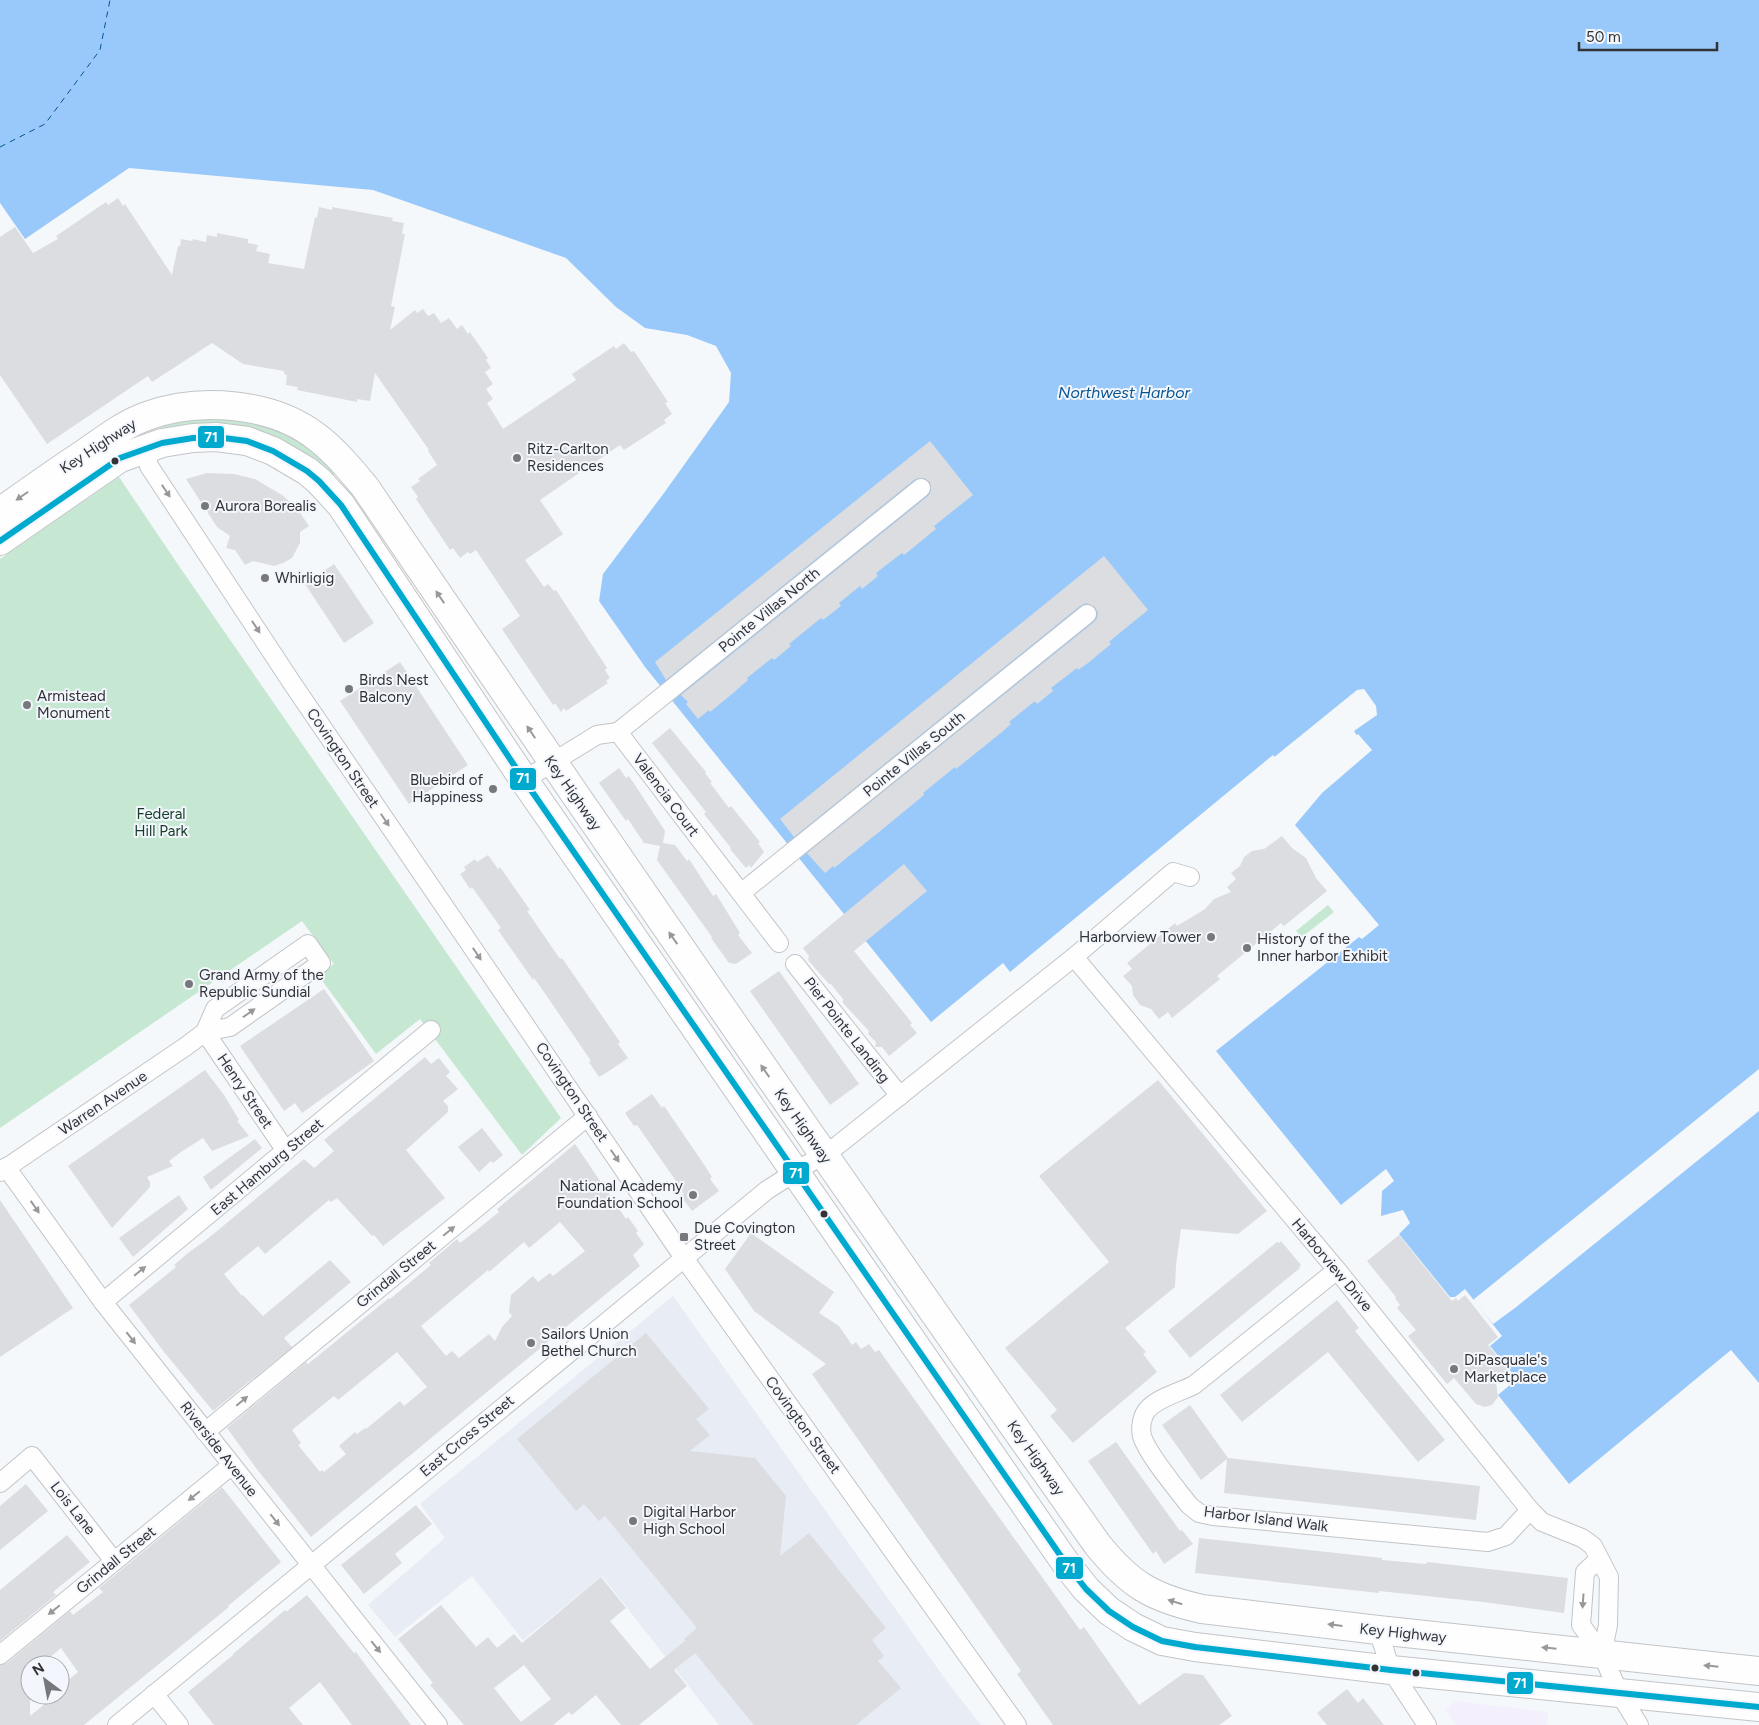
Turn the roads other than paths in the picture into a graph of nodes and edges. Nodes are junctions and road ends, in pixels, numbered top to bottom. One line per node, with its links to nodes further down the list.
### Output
1 (144, 448): 4 (main road, Key Highway); 8 (main road, Key Highway); 17 (street, Covington Street, one-way to 17)
2 (921, 488): 6 (street, Pointe Villas North)
3 (0, 512): 7 (main road, Key Highway, one-way to 3)
4 (0, 541)
5 (1087, 614): 10 (street, Pointe Villas South)
6 (618, 732): 7 (street); 10 (street, Valencia Court)
7 (552, 762): 8 (street); 19 (main road, Key Highway, one-way to 7)
8 (524, 780): 21 (main road, Key Highway)
9 (1190, 877): 12 (street, East Cross Street)
10 (742, 893): 11 (street, Valencia Court)
11 (778, 943)
12 (1074, 957): 16 (street, East Cross Street); 23 (street, Harborview Drive)
13 (795, 964): 16 (street, Pier Pointe Landing)
14 (431, 1030): 18 (street, East Hamburg Street)
15 (205, 1032): 15 (street, Warren Avenue, one-way to 15); 18 (street, Henry Street); 20 (street, Warren Avenue)
16 (900, 1096): 19 (street, East Cross Street)
17 (588, 1116): 22 (street, Covington Street, one-way to 22); 25 (street, Grindall Street, one-way to 17)
18 (286, 1151): 24 (street, East Hamburg Street, one-way to 18)
19 (823, 1154): 21 (street, East Cross Street); 32 (main road, Key Highway, one-way to 19)
20 (3, 1170): 24 (street, Riverside Avenue, one-way to 24)
21 (795, 1172): 22 (street, East Cross Street); 35 (main road, Key Highway)
22 (684, 1258): 31 (street, East Cross Street); 43 (street, Covington Street)
23 (1337, 1270): 28 (street, Harborview Drive); 28 (street, Harbor Island Walk)
24 (102, 1302): 25 (street, Riverside Avenue, one-way to 25)
25 (205, 1432): 26 (street, Riverside Avenue)
26 (232, 1465): 30 (street, Grindall Street, one-way to 30); 31 (street, Riverside Avenue, one-way to 31)
27 (0, 1483): 30 (street, Lois Lane)
28 (1530, 1510): 29 (street, Harborview Drive)
29 (1599, 1559): 33 (street, Harborview Drive); 33 (street, one-way to 33)
30 (114, 1561): 34 (street, Grindall Street, one-way to 34)
31 (311, 1565): 38 (street, East Cross Street); 42 (street, Riverside Avenue, one-way to 42)
32 (1378, 1630): 33 (main road, Key Highway, one-way to 32); 35 (street)
33 (1602, 1654): 36 (main road, Key Highway, one-way to 33); 37 (street)
34 (0, 1655)
35 (1392, 1670): 37 (main road, Key Highway); 44 (street)
36 (1759, 1672)
37 (1619, 1693): 39 (main road, Key Highway); 45 (street)
38 (154, 1694): 40 (street, East Cross Street); 41 (street)
39 (1759, 1708)
40 (117, 1725)
41 (179, 1725)
42 (438, 1725)
43 (1017, 1725)
44 (1427, 1725)
45 (1639, 1725)

